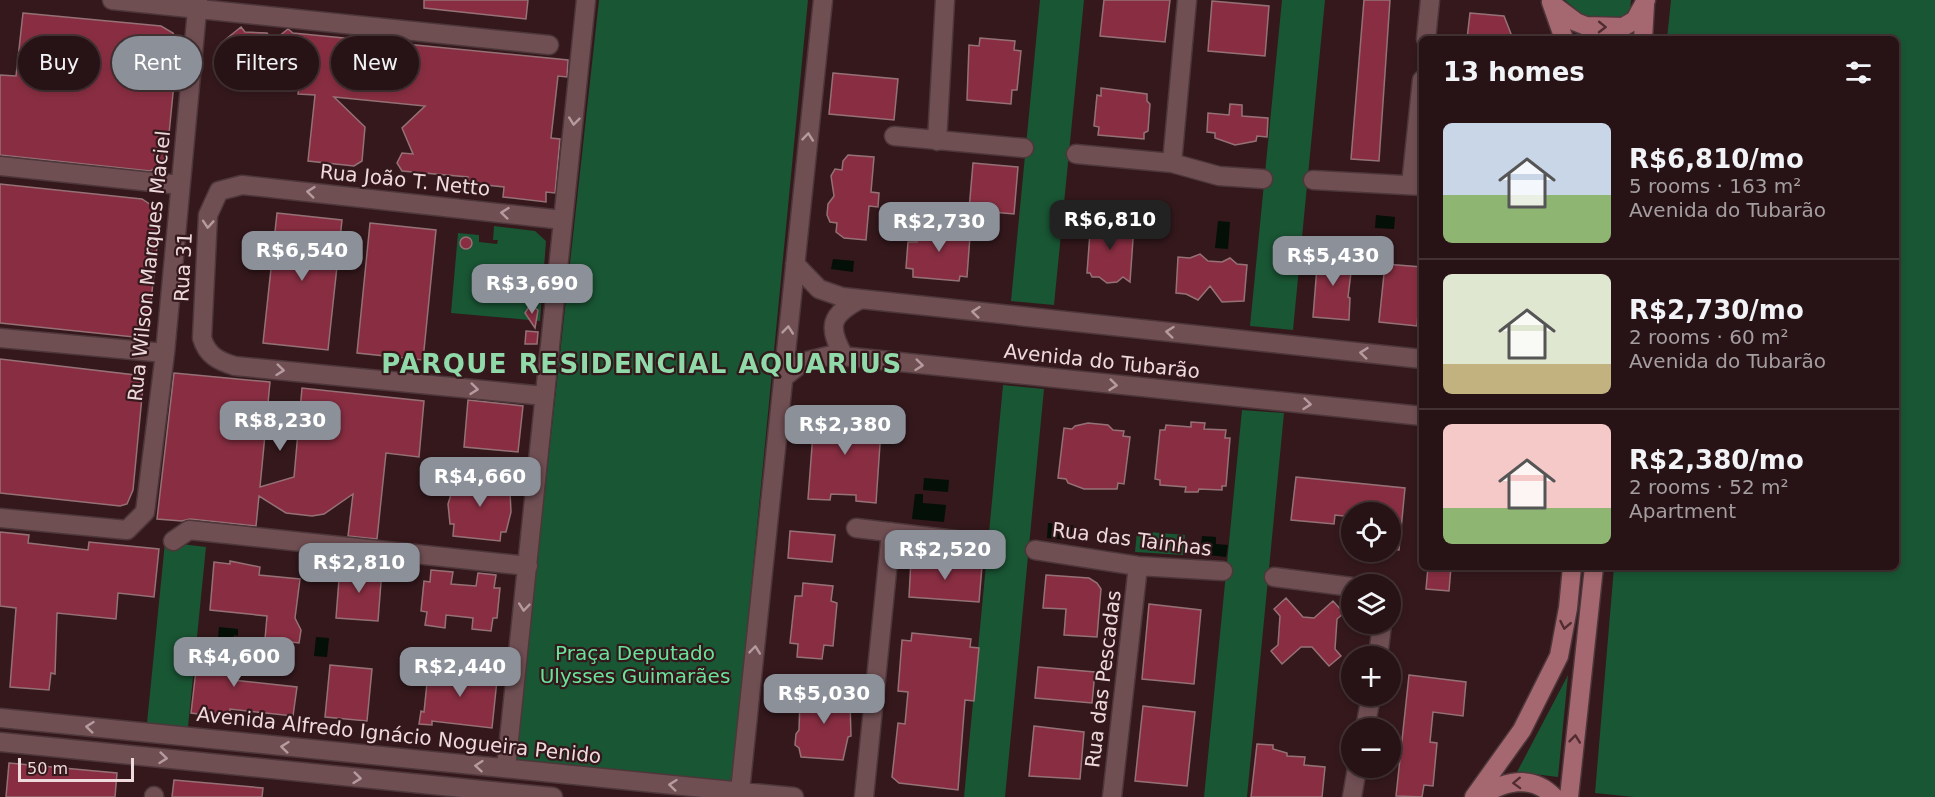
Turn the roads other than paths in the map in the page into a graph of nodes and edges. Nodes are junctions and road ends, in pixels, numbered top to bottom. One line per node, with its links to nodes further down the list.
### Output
1 (112, 0): 9 (street)
2 (586, 0): 26 (street, one-way to 26)
3 (823, 0): 27 (street, one-way to 3)
4 (945, 0): 15 (street)
5 (1187, 0): 19 (street)
6 (1430, 0): 10 (street)
7 (1646, 0): 8 (main road, one-way to 7); 12 (main road)
8 (1551, 1): 11 (main road)
9 (198, 5): 13 (street); 23 (street, Rua Wilson Marques Maciel)
10 (1426, 36)
11 (1563, 36)
12 (1642, 36)
13 (549, 45)
14 (894, 136): 15 (street)
15 (937, 141): 17 (street)
16 (1419, 144): 25 (street)
17 (1024, 148)
18 (1076, 154): 19 (street)
19 (1172, 163): 21 (street)
20 (0, 166): 23 (street)
21 (1263, 179)
22 (1313, 180): 25 (street)
23 (180, 185): 30 (street, Rua Wilson Marques Maciel)
24 (242, 185): 26 (street, Rua João T. Netto, one-way to 24); 34 (street, Rua 31, one-way to 34)
25 (1417, 186)
26 (563, 220): 34 (street)
27 (795, 264): 28 (street, Avenida do Tubarão); 33 (street, one-way to 27)
28 (861, 299): 31 (street); 32 (street, Avenida do Tubarão, one-way to 28)
29 (0, 338): 30 (street)
30 (165, 353): 36 (street, Rua Wilson Marques Maciel)
31 (844, 356): 33 (street, Avenida do Tubarão); 35 (street, Avenida do Tubarão, one-way to 35)
32 (1419, 359)
33 (783, 378): 57 (street, one-way to 33)
34 (545, 396): 42 (street)
35 (1419, 416)
36 (0, 518)
37 (856, 528): 38 (street)
38 (891, 532): 40 (street); 61 (street)
39 (173, 541): 42 (street)
40 (988, 544)
41 (1035, 550): 43 (street, Rua das Tainhas)
42 (528, 566): 53 (street, one-way to 53)
43 (1138, 566): 46 (street, Rua das Tainhas); 62 (street, Rua das Pescadas)
44 (1572, 570): 64 (main road, one-way to 64)
45 (1594, 570): 67 (main road, one-way to 45)
46 (1223, 572)
47 (1274, 577): 48 (street)
48 (1341, 586)
49 (0, 718): 51 (street, Avenida Alfredo Ignácio Nogueira Penido, one-way to 49)
50 (0, 742): 55 (street, one-way to 55)
51 (397, 757): 52 (street, Avenida Alfredo Ignácio Nogueira Penido); 55 (street)
52 (435, 762): 53 (street, Avenida Alfredo Ignácio Nogueira Penido, one-way to 52); 56 (street)
53 (506, 768): 57 (street, Avenida Alfredo Ignácio Nogueira Penido, one-way to 53)
54 (1355, 778): 63 (street)
55 (393, 782): 56 (street)
56 (431, 786): 58 (street)
57 (740, 792): 60 (street, Avenida Alfredo Ignácio Nogueira Penido)
58 (509, 795): 59 (street)
59 (553, 797)
60 (794, 797)
61 (864, 797)
62 (1112, 797)
63 (1352, 797)
64 (1474, 797)
65 (1479, 797): 66 (main road, one-way to 65)
66 (1554, 797)
67 (1569, 797)

